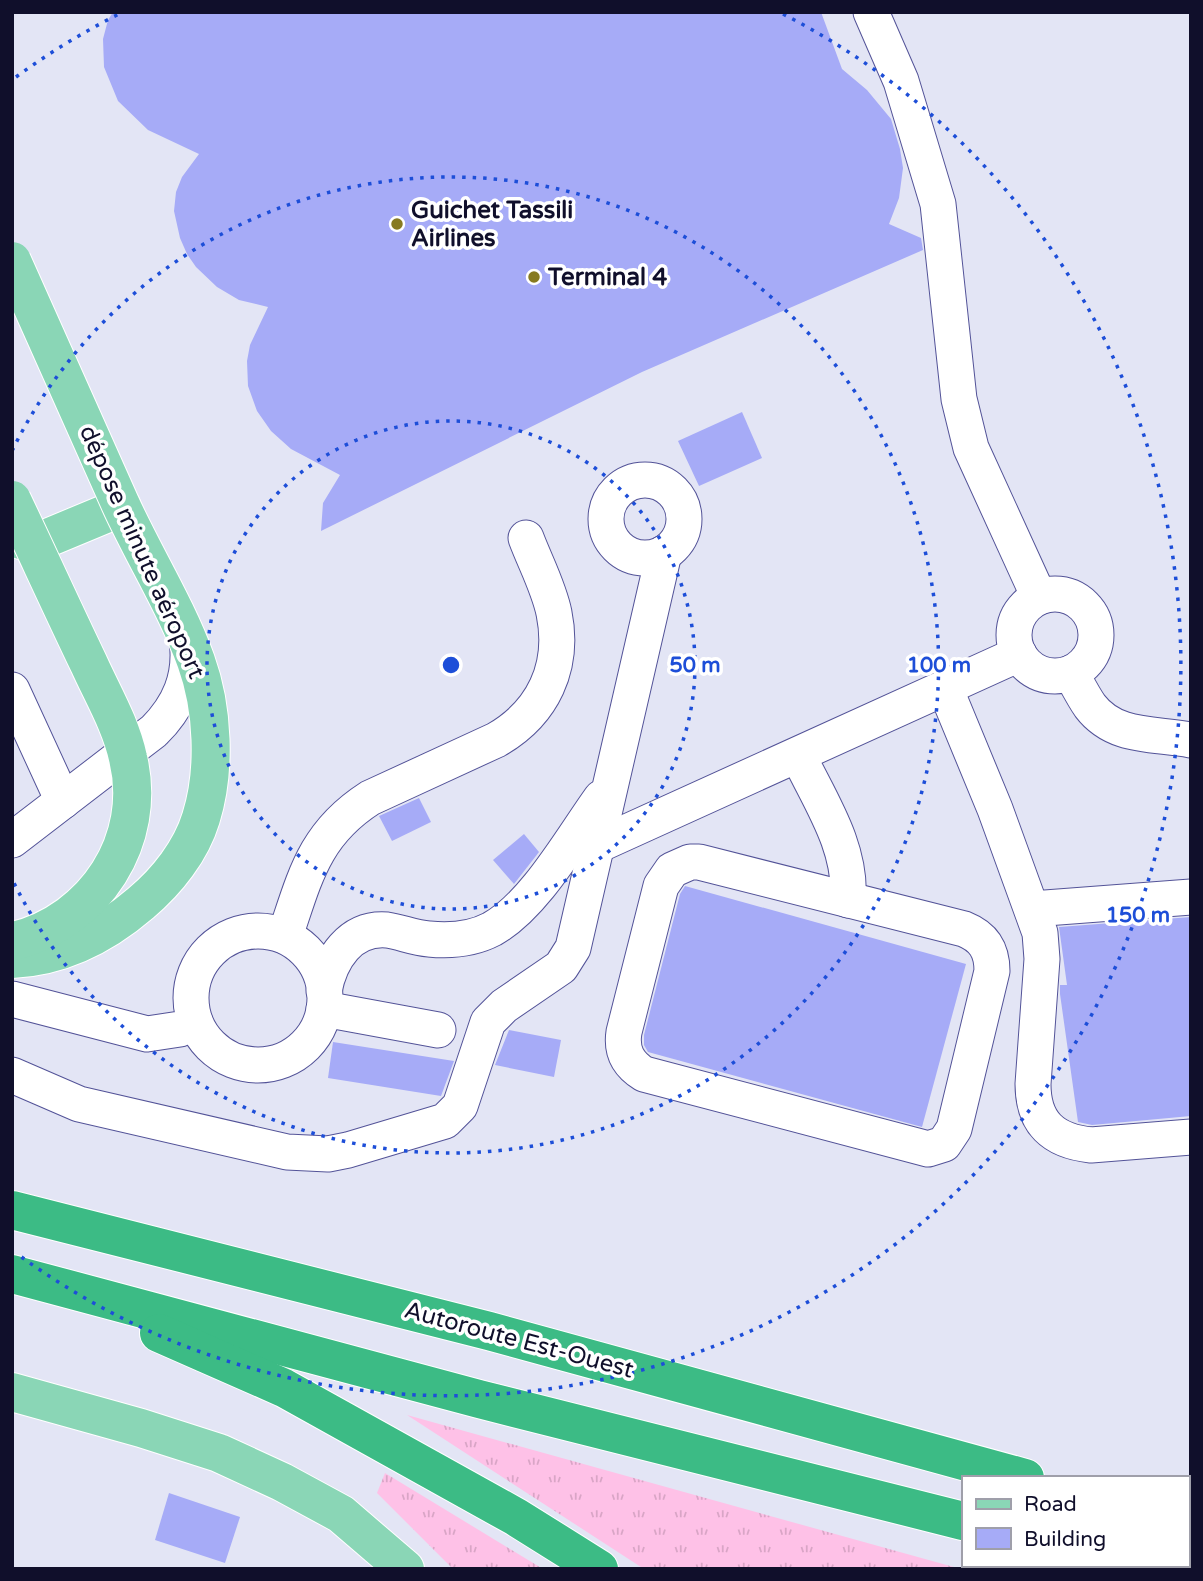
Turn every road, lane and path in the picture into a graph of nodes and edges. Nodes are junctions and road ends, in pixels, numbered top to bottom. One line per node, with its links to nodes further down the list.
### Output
1 (871, 12): 8 (street)
2 (12, 262): 4 (main road, dépose minute aéroport, bridge); 16 (street)
3 (12, 500): 6 (main road, bridge)
4 (122, 507): 6 (main road); 24 (main road, dépose minute aéroport, bridge)
5 (526, 538): 22 (street)
6 (23, 541): 23 (main road, bridge)
7 (664, 553): 15 (street)
8 (1039, 597): 9 (street); 10 (street)
9 (1019, 654): 10 (street); 11 (street)
10 (1072, 673): 13 (street)
11 (945, 688): 14 (street); 21 (street)
12 (12, 690): 16 (street)
13 (1191, 740)
14 (798, 755): 18 (street); 20 (street)
15 (609, 786): 18 (street); 26 (street)
16 (63, 801): 17 (street)
17 (12, 840)
18 (596, 846): 29 (street)
19 (1191, 897): 21 (street)
20 (848, 900): 20 (street)
21 (1032, 909): 30 (street)
22 (285, 936): 26 (street); 27 (street)
23 (12, 942)
24 (12, 959)
25 (12, 999): 27 (street)
26 (324, 1000): 27 (street); 28 (street)
27 (195, 1022)
28 (438, 1030)
29 (12, 1075)
30 (1191, 1137)
31 (12, 1210): 34 (highway, Autoroute Est-Ouest)
32 (27, 1277): 35 (highway); 37 (highway)
33 (12, 1392): 36 (main road)
34 (1018, 1476)
35 (962, 1521)
36 (405, 1569)
37 (599, 1569)

